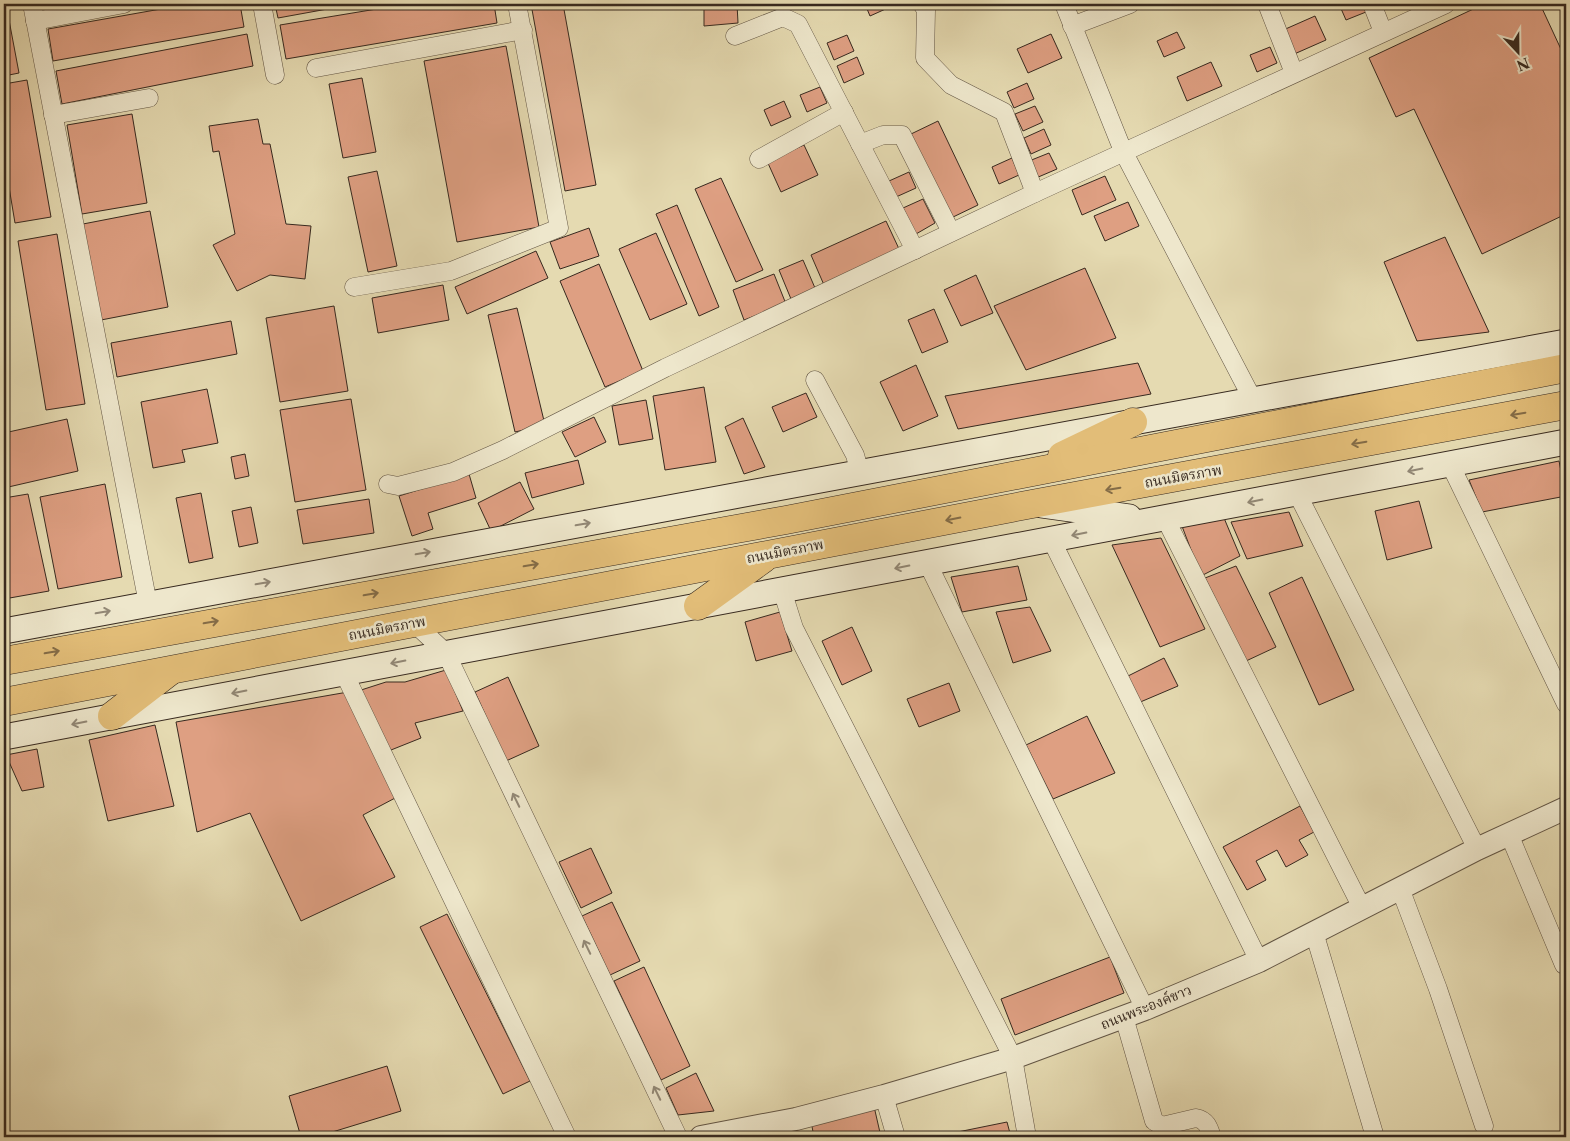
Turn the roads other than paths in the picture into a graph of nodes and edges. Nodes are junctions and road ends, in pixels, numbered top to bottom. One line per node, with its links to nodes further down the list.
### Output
1 (124, 4): 10 (street)
2 (262, 4): 17 (street)
3 (517, 4): 12 (street)
4 (922, 4): 24 (street)
5 (1064, 4): 11 (street)
6 (1130, 4): 11 (street)
7 (1267, 4): 16 (street)
8 (1372, 4): 13 (street)
9 (1446, 4): 13 (street)
10 (34, 12): 20 (street)
11 (1072, 26): 22 (street)
12 (523, 30): 15 (street); 27 (street)
13 (1384, 32): 16 (street)
14 (735, 36): 19 (street)
15 (316, 68)
16 (1294, 73): 22 (street)
17 (275, 75)
18 (150, 98): 20 (street)
19 (844, 112): 21 (street); 23 (street)
20 (53, 115): 49 (street)
21 (860, 144): 25 (street); 26 (street)
22 (1123, 151): 24 (street); 31 (street)
23 (759, 158)
24 (1035, 193): 25 (street)
25 (951, 232): 26 (street)
26 (915, 250): 38 (street)
27 (354, 287)
28 (1566, 342): 31 (main road)
29 (1566, 368): 37 (main road)
30 (815, 380): 36 (street)
31 (1253, 400): 33 (main road)
32 (1566, 405): 40 (main road, ถนนมิตรภาพ, one-way to 40)
33 (1133, 422): 36 (main road); 37 (main road)
34 (1566, 442): 35 (main road)
35 (1450, 464): 39 (main road, one-way to 39); 60 (street)
36 (860, 473): 41 (main road)
37 (1027, 473): 43 (main road)
38 (388, 484)
39 (1297, 493): 42 (main road, one-way to 42); 65 (street)
40 (1032, 504): 42 (main road); 45 (main road, ถนนมิตรภาพ, one-way to 45)
41 (682, 506): 43 (main road); 49 (main road, one-way to 41)
42 (1158, 519): 44 (main road, one-way to 44); 67 (street)
43 (775, 522): 45 (main road); 47 (main road, one-way to 43)
44 (1051, 539): 46 (main road); 69 (street)
45 (781, 552): 51 (main road); 52 (main road, ถนนมิตรภาพ)
46 (927, 562): 48 (main road, one-way to 48); 71 (street)
47 (406, 588): 50 (main road, one-way to 47); 52 (main road)
48 (782, 590): 51 (main road); 73 (street)
49 (148, 604): 53 (main road, one-way to 49)
50 (306, 605): 54 (main road); 56 (main road, one-way to 50)
51 (698, 606): 55 (main road)
52 (412, 622): 54 (main road, ถนนมิตรภาพ); 55 (street)
53 (4, 631)
54 (312, 642): 57 (main road, ถนนมิตรภาพ)
55 (446, 653): 58 (main road, one-way to 58); 77 (street, one-way to 55)
56 (4, 661)
57 (172, 669): 59 (main road, ถนนมิตรภาพ); 61 (main road)
58 (344, 672): 61 (main road, one-way to 61); 76 (street)
59 (4, 702)
60 (1566, 704)
61 (112, 716): 62 (main road, one-way to 62)
62 (4, 737)
63 (1566, 808): 64 (street, ถนนพระองค์ขาว)
64 (1509, 834): 65 (street, ถนนพระองค์ขาว); 70 (street)
65 (1477, 849): 66 (street, ถนนพระองค์ขาว)
66 (1400, 888): 67 (street, ถนนพระองค์ขาว); 75 (street)
67 (1362, 908): 68 (street, ถนนพระองค์ขาว)
68 (1314, 932): 69 (street, ถนนพระองค์ขาว); 82 (street)
69 (1259, 961): 71 (street, ถนนพระองค์ขาว)
70 (1565, 967)
71 (1145, 1009): 72 (street, ถนนพระองค์ขาว)
72 (1124, 1017): 73 (street, ถนนพระองค์ขาว); 81 (street)
73 (1013, 1058): 74 (street, ถนนพระองค์ขาว); 80 (street)
74 (884, 1096): 78 (street, ถนนพระองค์ขาว); 79 (street)
75 (1484, 1126)
76 (567, 1137)
77 (678, 1137)
78 (700, 1137)
79 (896, 1137)
80 (1027, 1137)
81 (1212, 1137)
82 (1375, 1137)

